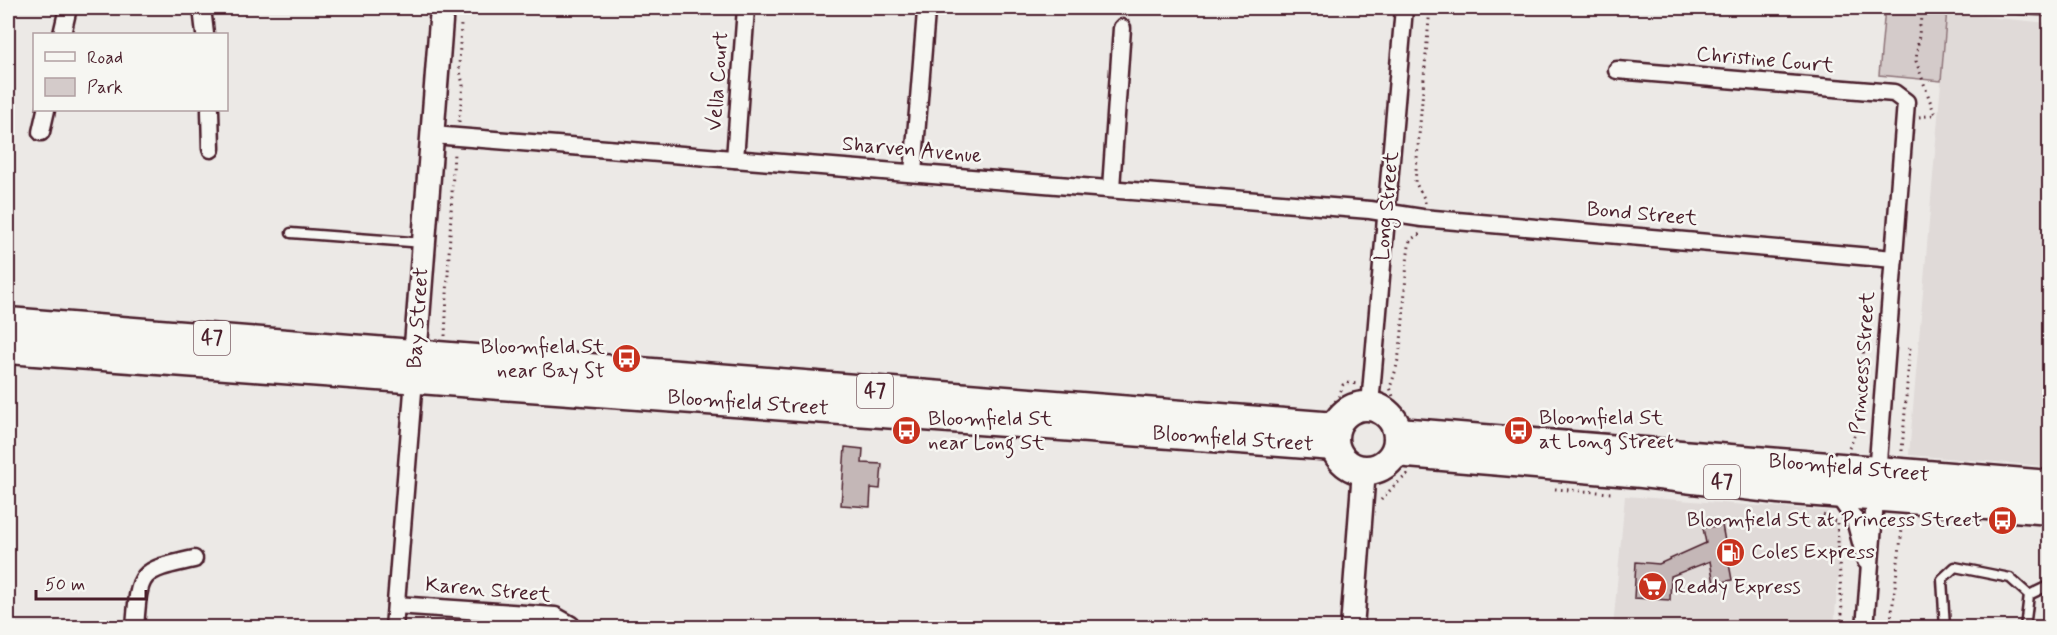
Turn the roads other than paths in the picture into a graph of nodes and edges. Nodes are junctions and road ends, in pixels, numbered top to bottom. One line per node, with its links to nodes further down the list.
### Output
1 (68, 8): 8 (street)
2 (202, 8): 9 (street)
3 (746, 8): 17 (street, Vella Court)
4 (1404, 8): 20 (street, Long Street)
5 (452, 11): 15 (street, Bay Street)
6 (926, 12): 18 (street)
7 (1122, 28): 19 (street)
8 (62, 33)
9 (205, 33)
10 (1617, 70): 11 (street, Christine Court)
11 (1905, 109): 23 (street, Princess Street)
12 (45, 111): 14 (street)
13 (210, 111): 16 (street)
14 (41, 132)
15 (444, 136): 17 (street, Sharven Avenue); 22 (street, Bay Street)
16 (211, 149)
17 (735, 159): 18 (street, Sharven Avenue)
18 (913, 173): 19 (street, Sharven Avenue)
19 (1111, 188): 20 (street, Sharven Avenue)
20 (1387, 213): 23 (street, Bond Street); 27 (street, Long Street)
21 (291, 232): 22 (lane)
22 (424, 243): 26 (street, Bay Street)
23 (1894, 259): 31 (street, Princess Street)
24 (8, 322): 26 (highway, 47)
25 (8, 349): 26 (highway, 47)
26 (415, 366): 29 (highway, Bloomfield Street / 47); 39 (street, Bay Street)
27 (1370, 405): 28 (highway); 29 (highway, Bloomfield Street)
28 (1401, 433): 30 (highway); 31 (highway, Bloomfield Street / 47); 33 (highway, Bloomfield Street / 47)
29 (1335, 437): 30 (highway, Bloomfield Street)
30 (1364, 470): 43 (street)
31 (1876, 483): 32 (highway, Bloomfield Street / 47); 33 (highway, Bloomfield Street / 47); 34 (highway, Bloomfield Street / 47); 36 (street, Princess Street)
32 (2049, 485)
33 (1837, 494): 36 (street)
34 (2049, 510)
35 (194, 559): 40 (street)
36 (1869, 574): 44 (street, Princess Street)
37 (2049, 585): 38 (lane)
38 (2029, 595): 45 (lane); 46 (lane)
39 (396, 605): 41 (street, Bay Street); 42 (street, Karen Street)
40 (135, 627)
41 (394, 627)
42 (572, 627)
43 (1352, 627)
44 (1865, 627)
45 (1945, 627)
46 (2025, 627)

